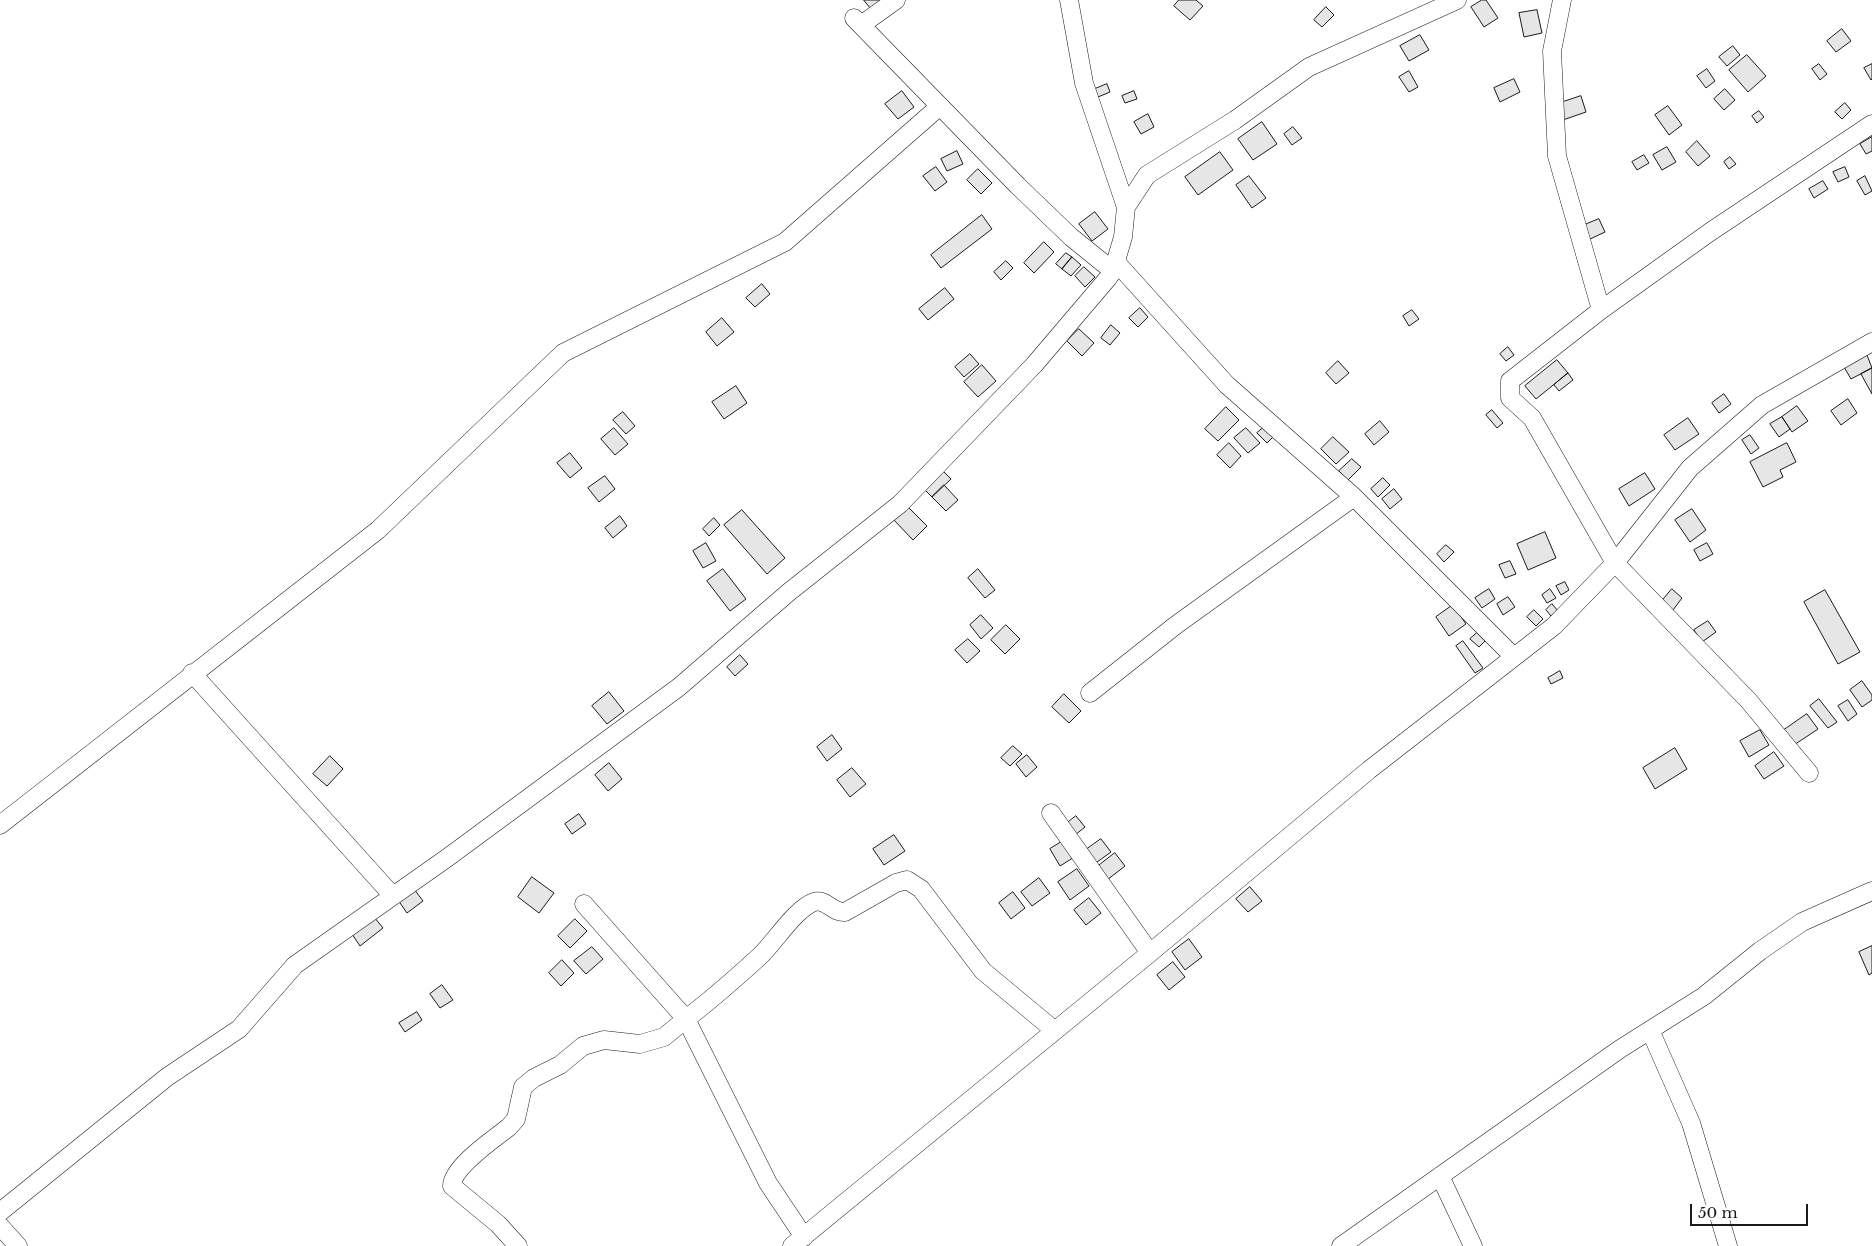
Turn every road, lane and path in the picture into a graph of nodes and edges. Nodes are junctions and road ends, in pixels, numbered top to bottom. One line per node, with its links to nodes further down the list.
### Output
1 (896, 0): 5 (street)
2 (1069, 0): 7 (street)
3 (1457, 0): 7 (street)
4 (1562, 0): 9 (street)
5 (940, 106): 8 (street); 14 (street)
6 (1872, 124): 9 (street)
7 (1126, 207): 8 (street)
8 (1115, 267): 11 (street); 20 (street)
9 (1600, 310): 12 (street)
10 (1872, 342): 12 (street)
11 (1354, 498): 13 (street); 15 (street)
12 (1615, 563): 13 (street); 16 (street)
13 (1513, 656): 22 (street)
14 (192, 673): 18 (street); 20 (street)
15 (1090, 693)
16 (1809, 772)
17 (1051, 813): 22 (street)
18 (0, 825)
19 (1872, 891): 25 (street)
20 (393, 896): 27 (street)
21 (584, 904): 23 (street)
22 (1150, 953): 24 (street)
23 (686, 1019): 24 (street); 29 (street); 31 (street)
24 (1054, 1030): 29 (street)
25 (1650, 1030): 26 (street); 34 (street)
26 (1440, 1176): 32 (street); 33 (street)
27 (0, 1212)
28 (0, 1226): 30 (street)
29 (798, 1242)
30 (18, 1246)
31 (518, 1246)
32 (1341, 1246)
33 (1473, 1246)
34 (1728, 1246)

